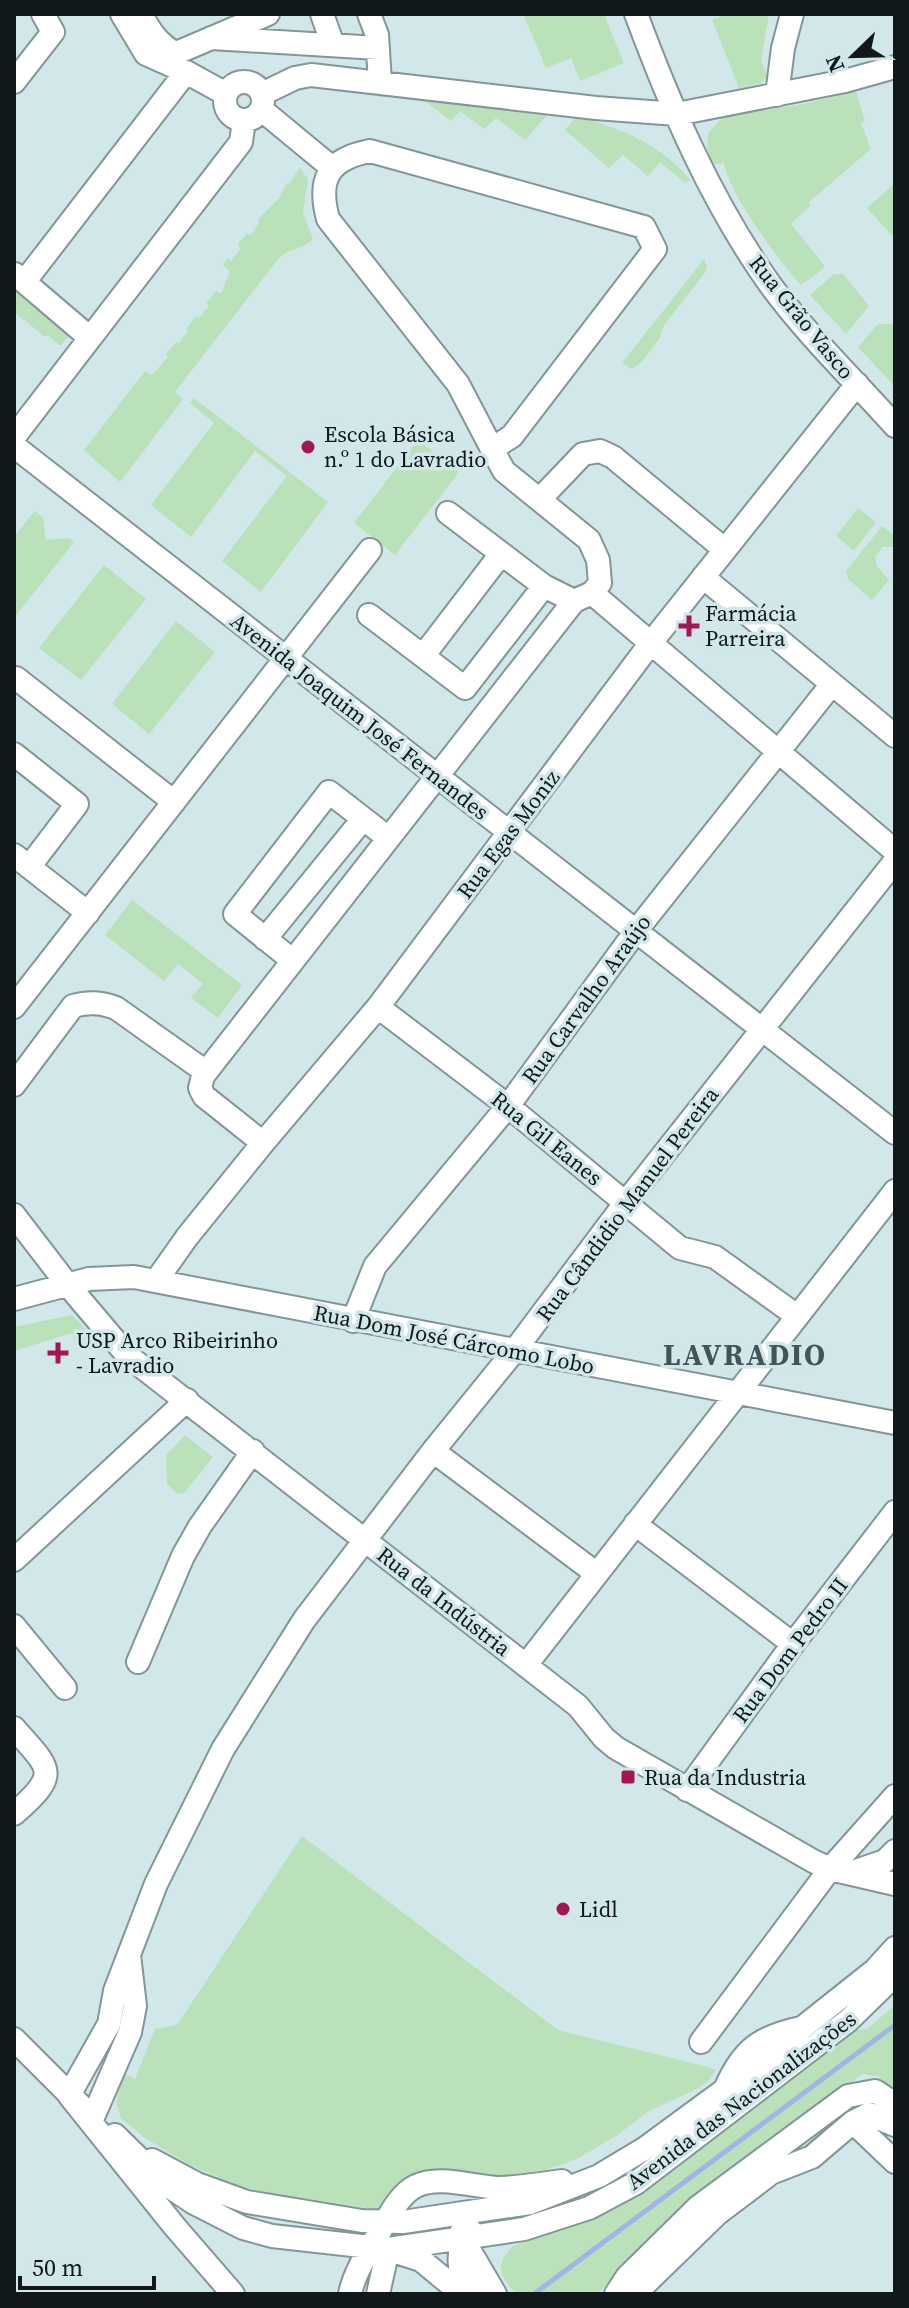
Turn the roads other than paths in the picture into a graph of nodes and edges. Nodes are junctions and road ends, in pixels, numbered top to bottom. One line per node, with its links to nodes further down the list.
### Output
1 (122, 14): 14 (street)
2 (141, 14): 14 (street)
3 (268, 14): 10 (street)
4 (279, 14): 11 (street)
5 (322, 14): 12 (street)
6 (369, 14): 13 (street)
7 (636, 14): 21 (street, Rua Grão Vasco)
8 (792, 14): 19 (street)
9 (48, 23): 16 (street)
10 (211, 38): 11 (street); 14 (street)
11 (288, 43): 12 (street)
12 (333, 45): 13 (street)
13 (378, 48): 17 (street)
14 (176, 63): 18 (street); 23 (street)
15 (895, 67): 19 (street)
16 (14, 82)
17 (380, 82): 20 (street); 21 (street)
18 (226, 94): 20 (street); 20 (street)
19 (777, 95): 21 (street)
20 (256, 108): 22 (street); 24 (street)
21 (677, 114): 25 (street, Rua Grão Vasco)
22 (331, 167): 29 (street); 29 (street)
23 (19, 277): 24 (street)
24 (90, 338): 27 (street)
25 (857, 384): 26 (street, Rua Grão Vasco); 32 (street, Rua Egas Moniz)
26 (895, 426)
27 (14, 437)
28 (14, 446): 41 (street, Avenida Joaquim José Fernandes)
29 (492, 449): 30 (street)
30 (540, 499): 32 (street); 37 (street)
31 (448, 513): 34 (street)
32 (724, 549): 35 (street, Rua Egas Moniz)
33 (370, 550): 41 (street)
34 (501, 554): 36 (street); 40 (street)
35 (703, 577): 39 (street, Rua Egas Moniz); 43 (street)
36 (544, 586): 37 (street); 40 (street)
37 (583, 597): 39 (street); 47 (street)
38 (369, 615): 40 (street)
39 (650, 644): 45 (street); 50 (street, Rua Egas Moniz)
40 (423, 656)
41 (286, 658): 47 (street, Avenida Joaquim José Fernandes); 48 (street)
42 (16, 678): 48 (street)
43 (832, 684): 44 (street); 45 (street, Rua Carvalho Araújo)
44 (895, 736)
45 (779, 750): 52 (street); 56 (street, Rua Carvalho Araújo)
46 (14, 754): 53 (street)
47 (437, 776): 50 (street, Avenida Joaquim José Fernandes); 51 (street)
48 (174, 802): 55 (street)
49 (363, 819): 51 (street); 57 (street); 57 (street)
50 (510, 832): 56 (street, Avenida Joaquim José Fernandes); 60 (street, Rua Egas Moniz)
51 (387, 837): 58 (street)
52 (895, 851)
53 (22, 861): 55 (street)
54 (895, 861): 61 (street, Rua Cândidio Manuel Pereira)
55 (88, 913): 59 (street)
56 (636, 931): 61 (street, Avenida Joaquim José Fernandes); 64 (street, Rua Carvalho Araújo)
57 (265, 939): 58 (street)
58 (292, 960): 62 (street)
59 (14, 1007)
60 (378, 1007): 64 (street, Rua Gil Eanes); 66 (street, Rua Egas Moniz)
61 (762, 1029): 65 (street, Avenida Joaquim José Fernandes); 68 (street, Rua Cândidio Manuel Pereira)
62 (206, 1072): 63 (street); 66 (street)
63 (14, 1085)
64 (508, 1106): 68 (street, Rua Gil Eanes); 74 (street, Rua Carvalho Araújo)
65 (895, 1133)
66 (263, 1143): 70 (street, Rua Egas Moniz)
67 (895, 1191): 73 (street)
68 (626, 1202): 73 (street, Rua Gil Eanes); 75 (street, Rua Cândidio Manuel Pereira)
69 (14, 1215): 71 (street, Rua da Indústria)
70 (156, 1281): 71 (street, Rua Dom José Cárcomo Lobo); 74 (street, Rua Dom José Cárcomo Lobo)
71 (67, 1284): 72 (street, Rua Dom José Cárcomo Lobo); 77 (street, Rua da Indústria)
72 (14, 1299)
73 (797, 1316): 76 (street)
74 (353, 1321): 75 (street, Rua Dom José Cárcomo Lobo)
75 (515, 1350): 76 (street, Rua Dom José Cárcomo Lobo); 80 (street, Rua Cândidio Manuel Pereira)
76 (737, 1394): 78 (street, Rua Dom José Cárcomo Lobo); 82 (street)
77 (187, 1400): 79 (street, Rua da Indústria); 84 (street)
78 (895, 1423)
79 (253, 1451): 83 (street, Rua da Indústria); 88 (street)
80 (433, 1451): 83 (street, Rua Cândidio Manuel Pereira); 85 (street)
81 (895, 1512): 87 (street, Rua Dom Pedro II)
82 (635, 1524): 85 (street); 87 (street)
83 (365, 1540): 89 (street, Rua da Indústria); 100 (street, Rua Cândidio Manuel Pereira)
84 (14, 1560)
85 (597, 1574): 89 (street)
86 (14, 1626): 90 (street)
87 (793, 1644): 92 (street, Rua Dom Pedro II)
88 (138, 1662)
89 (526, 1665): 92 (street, Rua da Indústria)
90 (65, 1688)
91 (14, 1728): 94 (street)
92 (687, 1790): 96 (street, Rua da Indústria)
93 (895, 1796): 96 (street)
94 (14, 1814)
95 (895, 1851): 96 (street)
96 (841, 1871): 97 (street, Rua da Indústria); 102 (street)
97 (895, 1884)
98 (895, 1948): 111 (street, Avenida das Nacionalizações)
99 (895, 1975): 115 (street, Avenida das Nacionalizações)
100 (120, 2028): 103 (street, Rua Cândidio Manuel Pereira); 105 (street)
101 (14, 2039): 103 (street, Avenida das Nacionalizações)
102 (701, 2042)
103 (69, 2095): 105 (street, Avenida das Nacionalizações); 119 (street)
104 (895, 2104): 123 (street)
105 (93, 2117): 108 (street, Avenida das Nacionalizações)
106 (853, 2122): 107 (street); 109 (street); 110 (street)
107 (895, 2125)
108 (130, 2148): 114 (street, Avenida das Nacionalizações); 117 (street, Avenida das Nacionalizações)
109 (812, 2157): 123 (street); 124 (street)
110 (895, 2162)
111 (599, 2176): 112 (street, Avenida das Nacionalizações); 114 (street)
112 (530, 2203): 113 (street, Avenida das Nacionalizações); 116 (street)
113 (427, 2219): 114 (street, Avenida das Nacionalizações); 116 (street)
114 (385, 2223): 117 (street)
115 (524, 2229): 116 (street, Avenida das Nacionalizações); 118 (street)
116 (463, 2239): 117 (street, Avenida das Nacionalizações); 118 (street)
117 (379, 2249): 120 (street); 121 (street); 122 (street)
118 (485, 2291)
119 (233, 2294)
120 (350, 2294)
121 (378, 2294)
122 (462, 2294)
123 (616, 2294)
124 (655, 2294)

